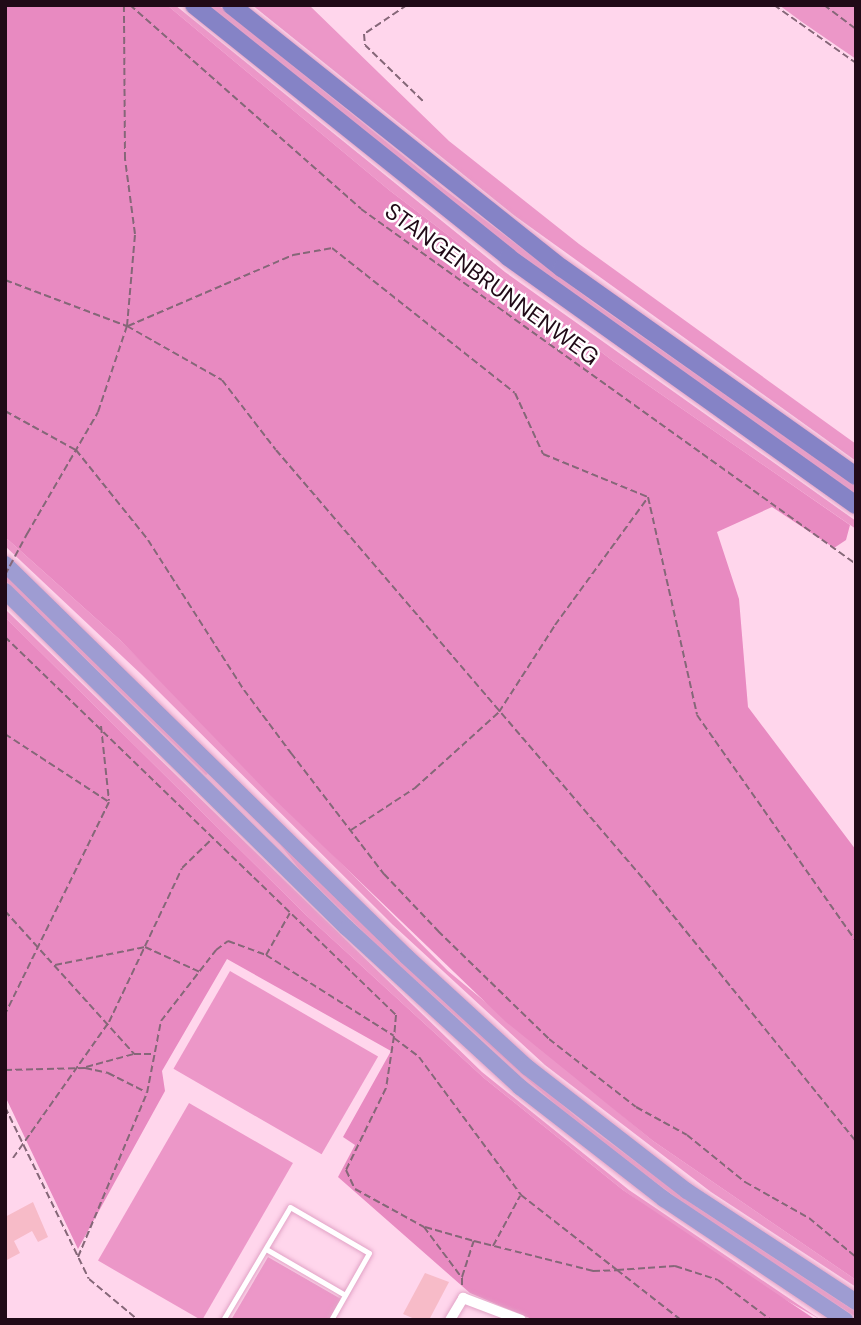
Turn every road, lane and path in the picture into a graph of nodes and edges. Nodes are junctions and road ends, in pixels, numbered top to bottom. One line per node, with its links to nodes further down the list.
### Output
1 (124, 5): 12 (path)
2 (130, 5): 19 (path, STANGENBRUNNENWEG)
3 (194, 5): 17 (highway)
4 (230, 5): 15 (highway)
5 (407, 5): 10 (path)
6 (774, 5): 9 (path)
7 (824, 5): 8 (path)
8 (856, 29)
9 (856, 63)
10 (425, 103)
11 (5, 279): 12 (path)
12 (127, 326): 14 (path); 16 (path); 25 (path)
13 (5, 411): 14 (path)
14 (76, 450): 20 (path, bridge); 29 (path)
15 (856, 476)
16 (648, 497): 25 (path); 33 (path)
17 (856, 505)
18 (5, 564): 63 (highway)
19 (856, 564)
20 (5, 575)
21 (5, 591): 71 (highway)
22 (5, 637): 23 (path)
23 (12, 643): 24 (path); 26 (path)
24 (5, 648)
25 (499, 712): 29 (path); 49 (path)
26 (101, 725): 28 (path); 30 (path)
27 (5, 734): 28 (path)
28 (109, 802): 35 (path)
29 (351, 830): 57 (path)
30 (214, 837): 32 (path); 34 (path)
31 (5, 911): 35 (path)
32 (290, 913): 36 (path); 41 (path)
33 (856, 941)
34 (145, 947): 37 (path); 38 (path); 40 (path)
35 (39, 949): 37 (path); 39 (path)
36 (265, 955): 38 (path); 41 (path)
37 (54, 965): 40 (path)
38 (200, 972): 43 (path)
39 (5, 1014)
40 (109, 1022): 42 (path); 44 (path)
41 (393, 1037): 52 (path); 53 (path)
42 (134, 1054): 43 (path); 45 (path)
43 (153, 1054): 47 (path)
44 (74, 1067): 45 (path); 46 (path); 50 (path)
45 (85, 1068): 47 (path)
46 (5, 1070)
47 (147, 1093): 58 (path)
48 (5, 1107): 50 (path)
49 (856, 1141)
50 (21, 1143): 51 (path); 58 (path)
51 (13, 1158)
52 (521, 1195): 55 (path); 59 (path)
53 (424, 1227): 54 (path); 60 (path)
54 (474, 1241): 55 (path); 60 (path)
55 (493, 1246): 59 (path)
56 (266, 1249): 61 (lane); 61 (lane); 65 (lane)
57 (856, 1256)
58 (78, 1257): 64 (path)
59 (617, 1270): 69 (path); 70 (path)
60 (462, 1278): 62 (path)
61 (345, 1295): 66 (lane)
62 (463, 1298): 67 (street); 68 (street)
63 (856, 1302)
64 (138, 1320)
65 (223, 1320)
66 (331, 1320)
67 (450, 1320)
68 (521, 1320)
69 (681, 1320)
70 (771, 1320)
71 (845, 1320)

